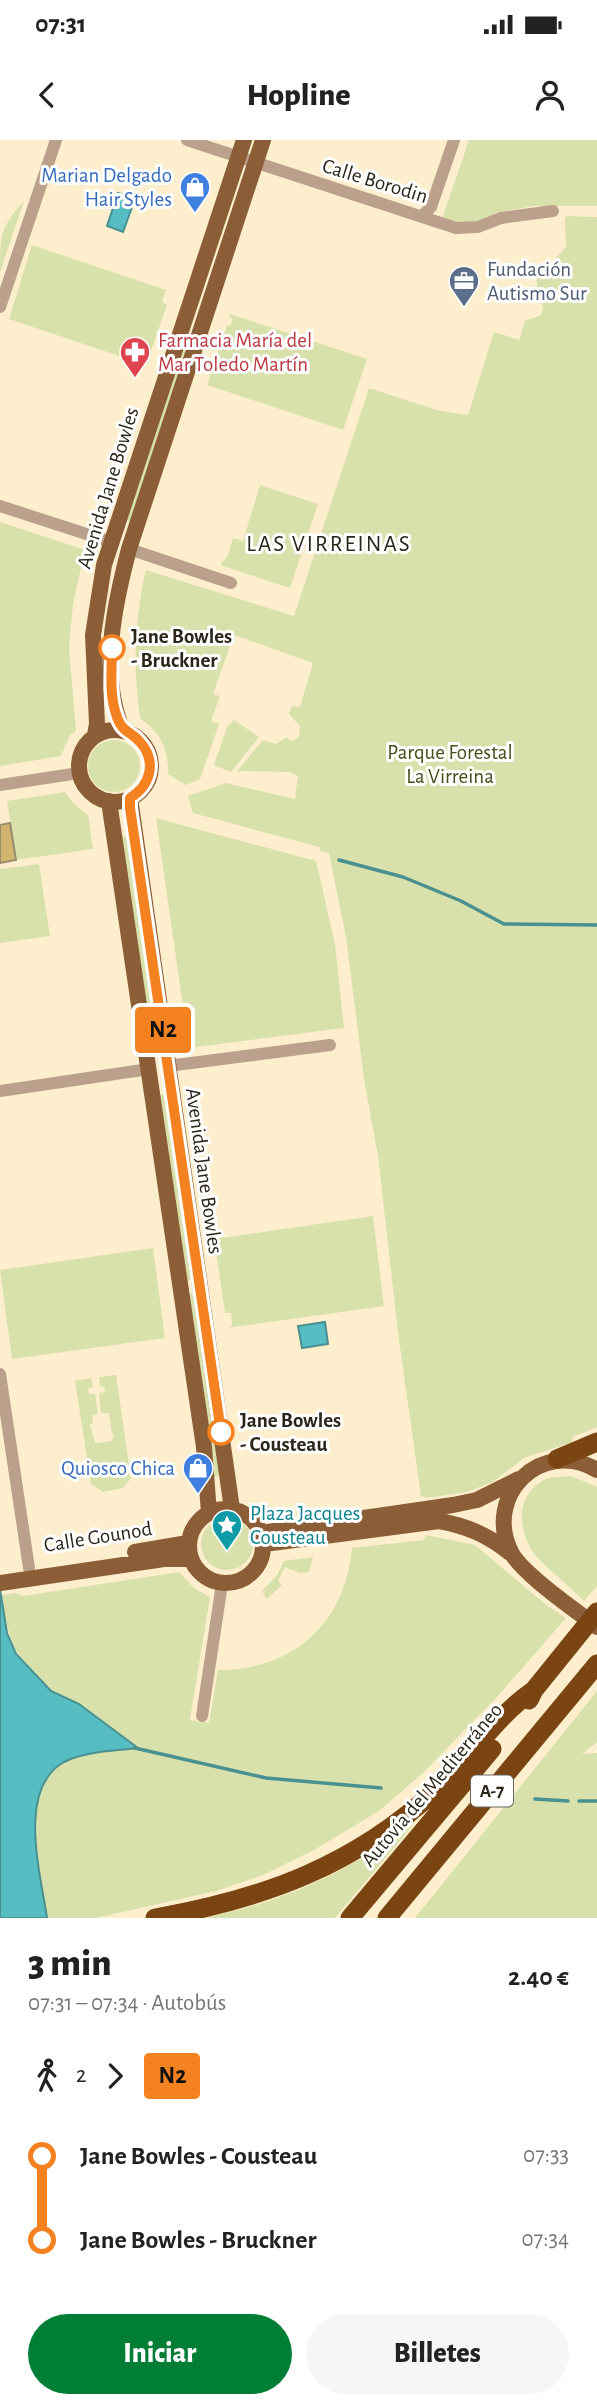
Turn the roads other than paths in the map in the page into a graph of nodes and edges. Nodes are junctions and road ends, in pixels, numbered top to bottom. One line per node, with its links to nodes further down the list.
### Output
1 (55, 140): 10 (street)
2 (187, 140): 6 (street, Calle Borodin)
3 (243, 140): 6 (main road, Avenida Jane Bowles)
4 (263, 140): 7 (main road, Avenida Jane Bowles)
5 (454, 140): 9 (street)
6 (238, 157): 7 (street, Calle Borodin); 12 (main road, Avenida Jane Bowles)
7 (256, 163): 9 (street, Calle Borodin); 13 (main road, Avenida Jane Bowles)
8 (553, 211): 9 (street, Calle Borodin)
9 (423, 215)
10 (0, 307)
11 (0, 506): 12 (street)
12 (111, 542): 16 (main road, Avenida Jane Bowles)
13 (129, 549): 14 (street); 15 (main road, Avenida Jane Bowles)
14 (231, 583)
15 (123, 731): 16 (main road); 19 (main road)
16 (95, 735): 17 (main road)
17 (79, 772): 18 (street); 20 (main road)
18 (0, 785)
19 (130, 798): 20 (main road); 22 (main road, Avenida Jane Bowles)
20 (109, 801): 23 (main road, Avenida Jane Bowles)
21 (330, 1045): 22 (street)
22 (168, 1066): 30 (main road, Avenida Jane Bowles)
23 (149, 1069): 24 (street); 31 (main road, Avenida Jane Bowles)
24 (0, 1091)
25 (0, 1374): 35 (street)
26 (597, 1442): 27 (highway)
27 (557, 1459): 28 (main road); 29 (main road)
28 (597, 1470)
29 (521, 1478): 32 (main road); 34 (main road)
30 (232, 1509): 31 (main road); 32 (main road)
31 (209, 1513): 33 (main road)
32 (262, 1538): 34 (main road); 36 (main road)
33 (189, 1551): 35 (main road, Calle Gounod); 36 (main road)
34 (512, 1555): 38 (main road)
35 (11, 1575)
36 (222, 1584): 41 (street)
37 (597, 1612): 38 (highway, Autovía del Mediterráneo / A-7)
38 (588, 1631): 40 (highway, Autovía del Mediterráneo / A-7)
39 (597, 1664): 44 (highway, A-7)
40 (534, 1690): 42 (highway); 43 (highway, Autovía del Mediterráneo / A-7)
41 (202, 1716)
42 (155, 1918)
43 (350, 1918)
44 (387, 1918)

